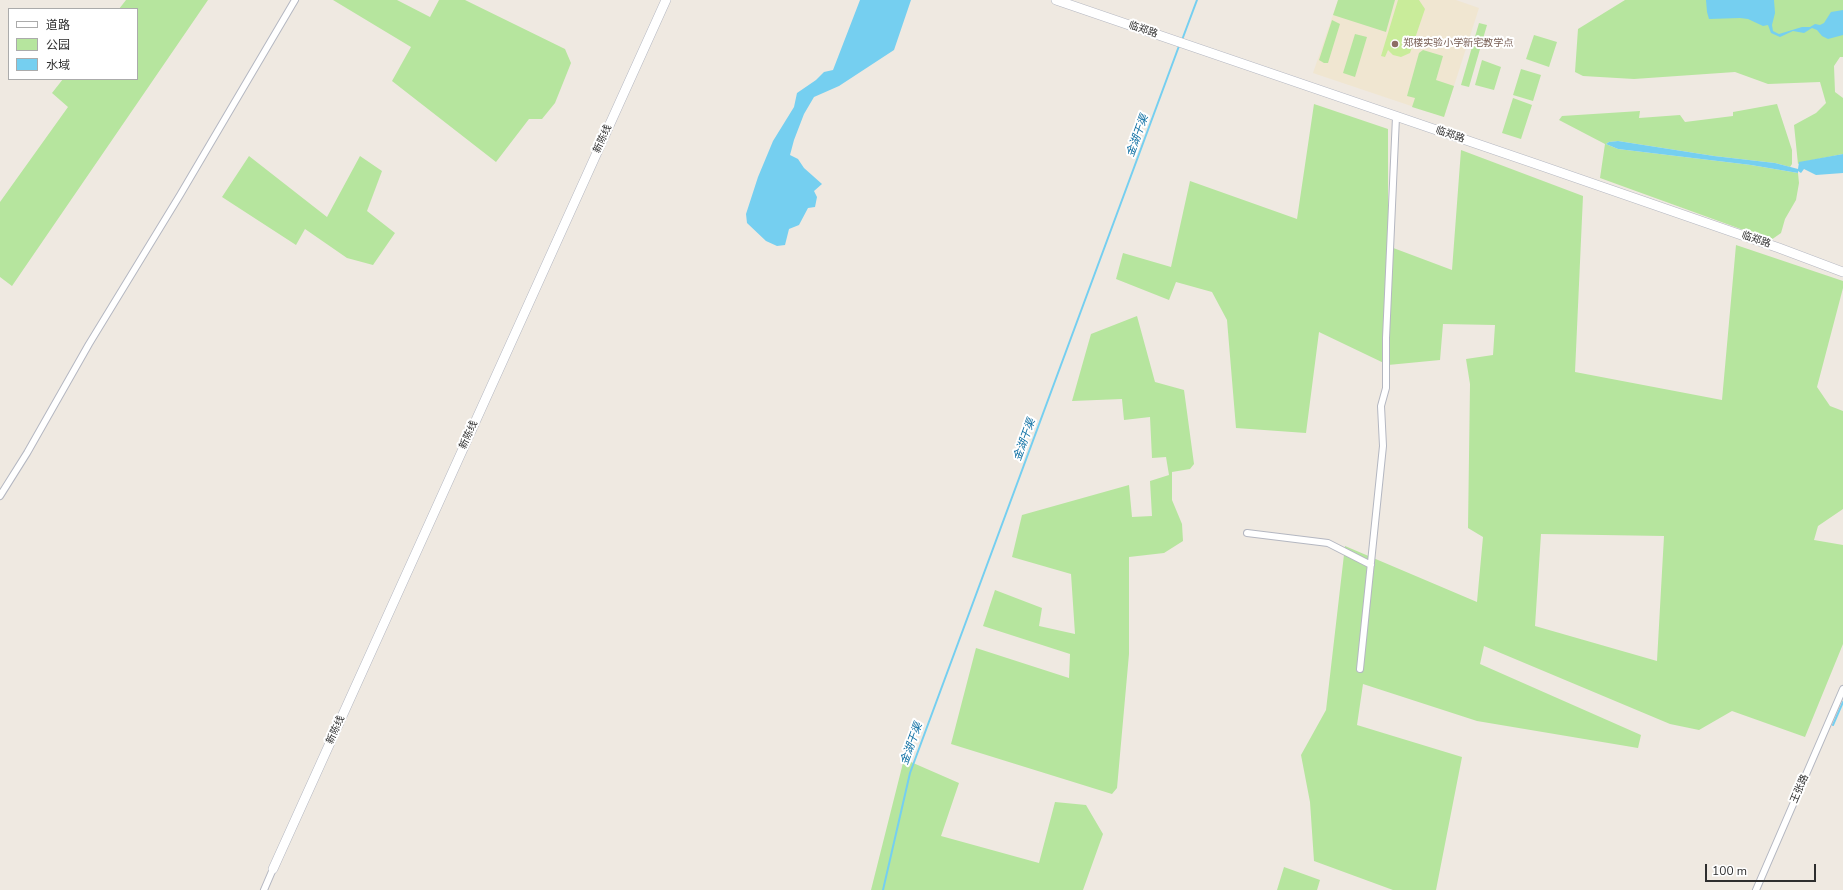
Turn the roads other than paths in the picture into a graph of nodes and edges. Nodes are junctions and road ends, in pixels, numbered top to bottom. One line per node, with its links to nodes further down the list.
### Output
1 (295, 0): 6 (street)
2 (666, 0): 11 (street, 新陈线)
3 (1056, 0): 4 (street, 临郑路)
4 (1396, 117): 5 (street, 临郑路); 8 (street)
5 (1843, 272)
6 (0, 496)
7 (1247, 533): 8 (street)
8 (1371, 566): 9 (street)
9 (1360, 669)
10 (1843, 689): 13 (street, 王张路)
11 (273, 869): 12 (street)
12 (264, 890)
13 (1756, 890)

